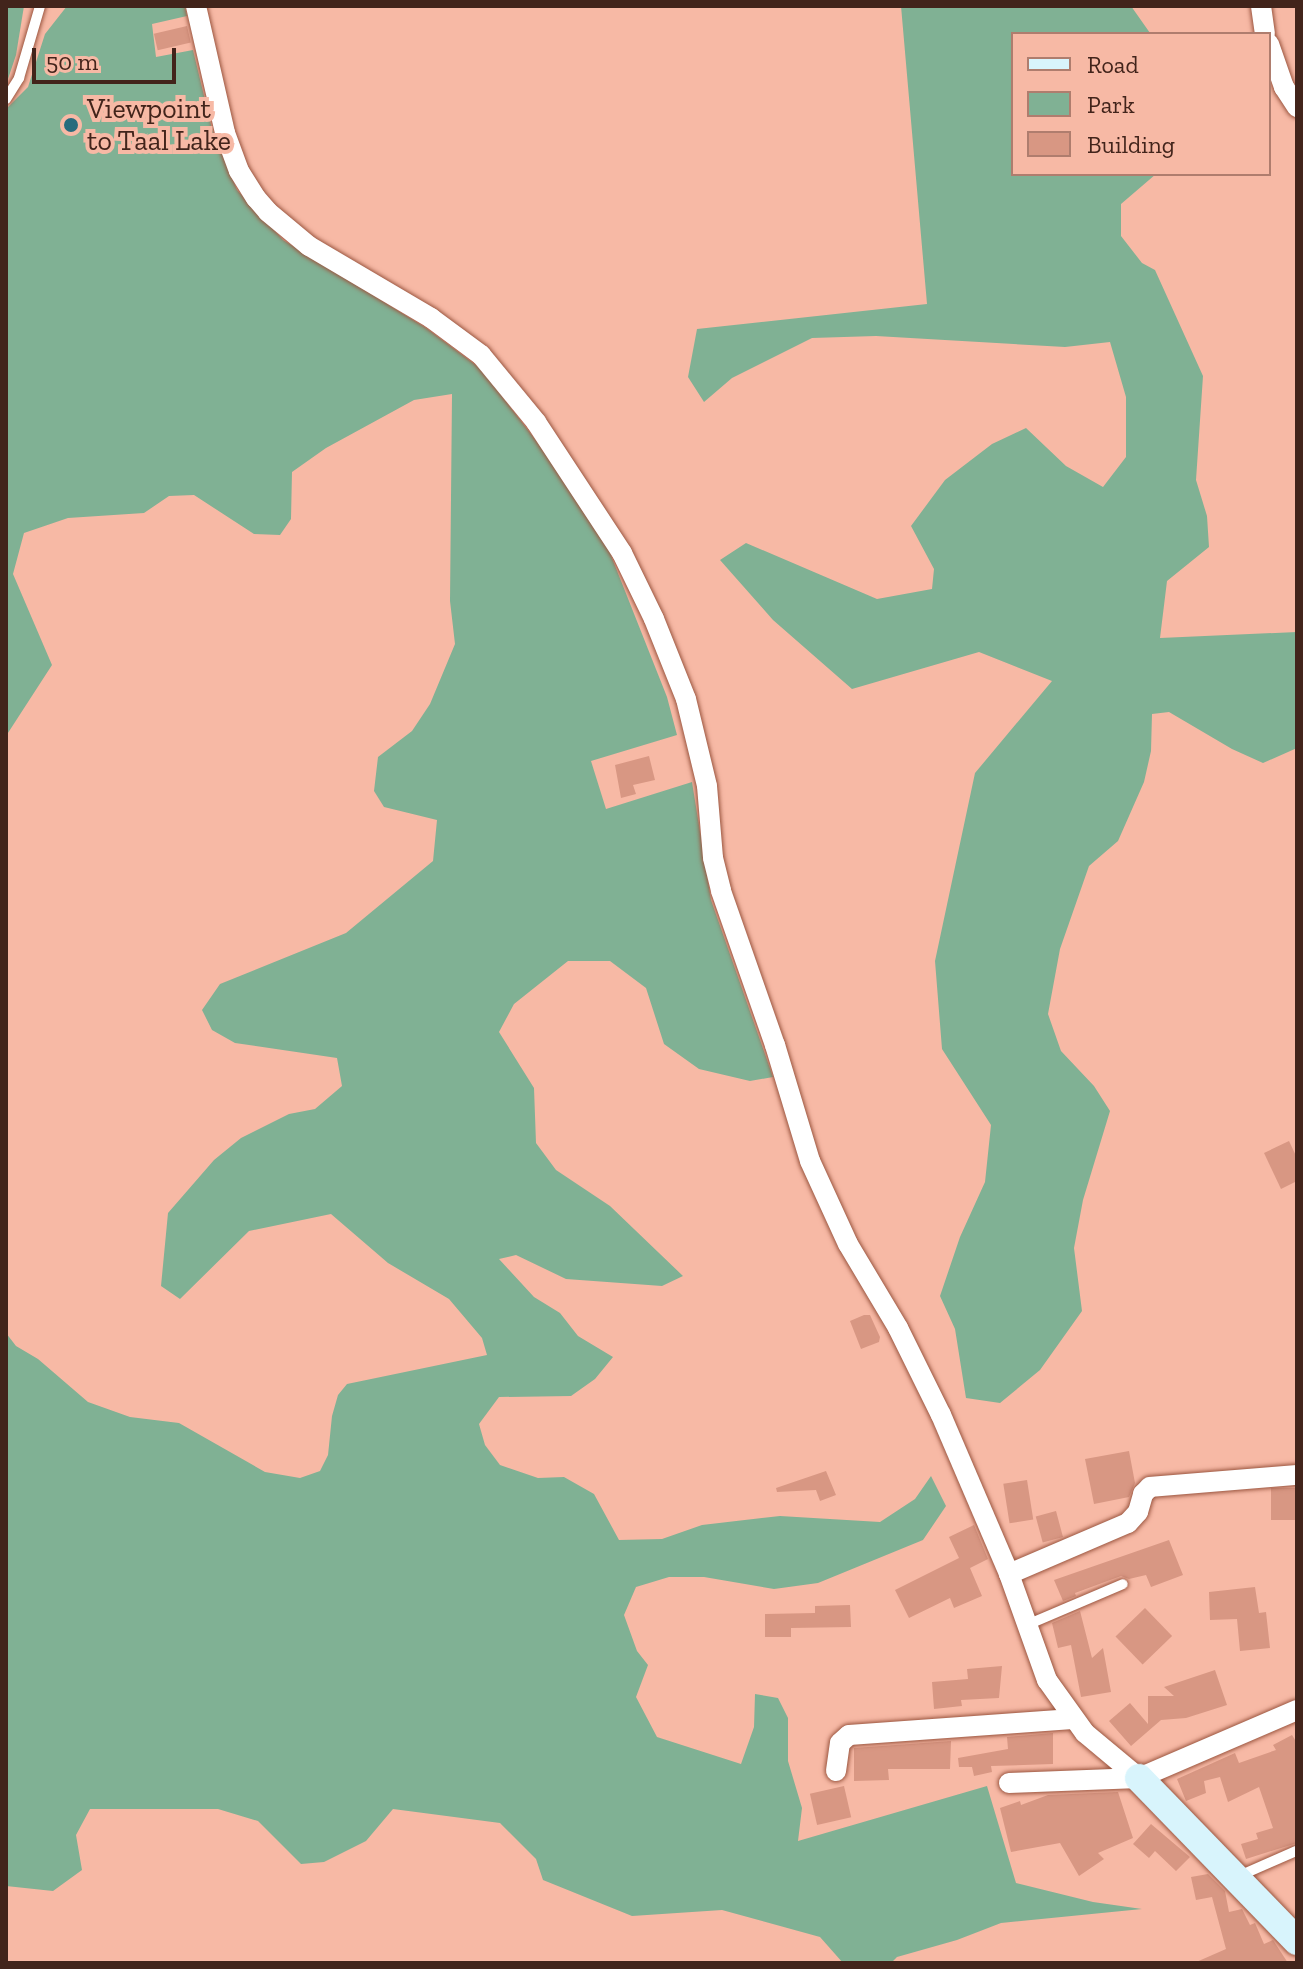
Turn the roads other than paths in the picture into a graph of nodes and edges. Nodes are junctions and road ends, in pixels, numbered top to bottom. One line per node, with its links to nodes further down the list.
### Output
1 (40, 6): 6 (lane)
2 (196, 6): 9 (street)
3 (1261, 6): 4 (street)
4 (1265, 32)
5 (1271, 50): 7 (street)
6 (6, 99)
7 (1297, 107)
8 (1297, 1475): 9 (street)
9 (1009, 1574): 11 (street)
10 (1123, 1584): 11 (lane)
11 (1027, 1625): 13 (street)
12 (1297, 1710): 15 (street)
13 (1072, 1719): 14 (street); 15 (street)
14 (836, 1771)
15 (1139, 1778): 16 (street); 18 (street)
16 (1009, 1783)
17 (1296, 1851): 18 (lane)
18 (1237, 1876): 19 (street)
19 (1294, 1934)

